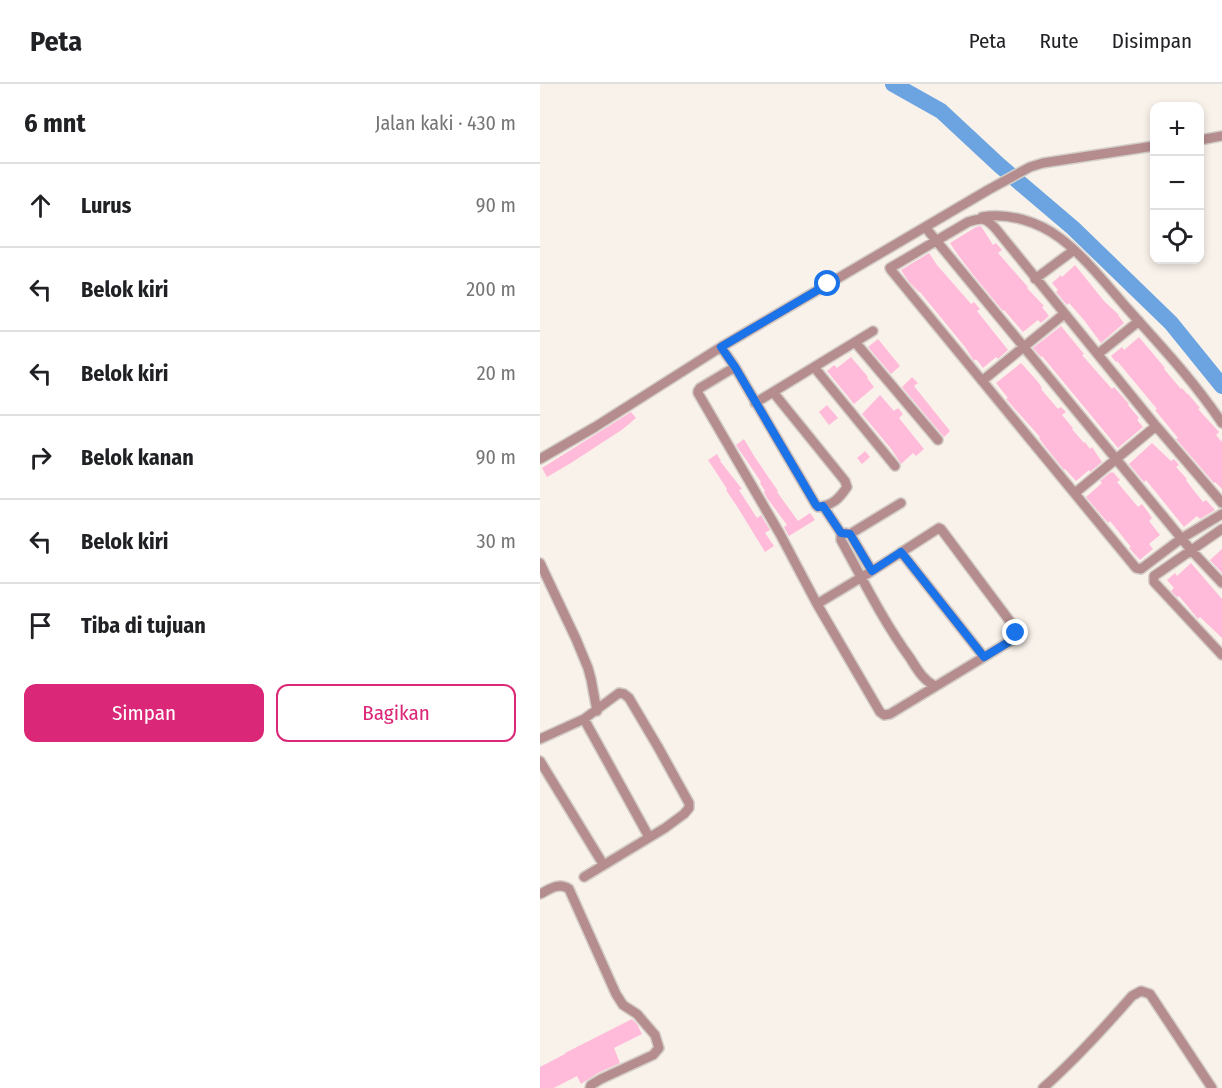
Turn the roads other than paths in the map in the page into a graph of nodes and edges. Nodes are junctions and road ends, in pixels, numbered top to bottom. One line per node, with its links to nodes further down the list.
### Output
1 (1222, 136): 2 (street)
2 (1204, 139)
3 (1150, 147): 5 (street)
4 (979, 218): 6 (street); 7 (street); 8 (street)
5 (925, 227): 6 (street); 13 (street)
6 (936, 241): 14 (street); 18 (street)
7 (1074, 250): 8 (street); 10 (street)
8 (1035, 279): 9 (street)
9 (1064, 314): 14 (street); 15 (street)
10 (1139, 321): 15 (street); 21 (street)
11 (873, 331): 12 (street)
12 (855, 342): 17 (street); 23 (street)
13 (721, 347): 16 (street); 25 (street)
14 (1023, 347): 18 (street); 24 (street)
15 (1098, 354): 22 (street)
16 (735, 367): 20 (street); 41 (street)
17 (814, 367): 19 (street); 26 (street)
18 (982, 381): 27 (street)
19 (773, 392): 20 (street); 30 (street)
20 (755, 403): 30 (street)
21 (1222, 423)
22 (1156, 426): 24 (street); 29 (street)
23 (938, 440)
24 (1116, 458): 27 (street); 34 (street)
25 (540, 459)
26 (895, 466)
27 (1075, 493): 34 (street)
28 (901, 503): 33 (street)
29 (1222, 503)
30 (823, 506): 33 (street)
31 (1222, 514): 34 (street)
32 (1222, 529): 35 (street)
33 (846, 533): 38 (street); 39 (street)
34 (1182, 538): 35 (street)
35 (1191, 550): 40 (street); 42 (street)
36 (901, 552): 38 (street); 43 (street); 43 (street)
37 (540, 563): 45 (street)
38 (872, 571): 39 (street)
39 (861, 577): 41 (street); 44 (street)
40 (1222, 583)
41 (817, 604): 44 (street)
42 (1222, 655)
43 (984, 657): 44 (street)
44 (935, 686)
45 (597, 711): 46 (street); 49 (street)
46 (584, 719): 47 (street); 49 (street)
47 (540, 739)
48 (540, 761): 50 (street)
49 (649, 837): 50 (street)
50 (603, 864): 51 (street)
51 (584, 877)
52 (541, 891): 53 (street)
53 (590, 1088)
54 (1043, 1088): 55 (street)
55 (1212, 1088)

